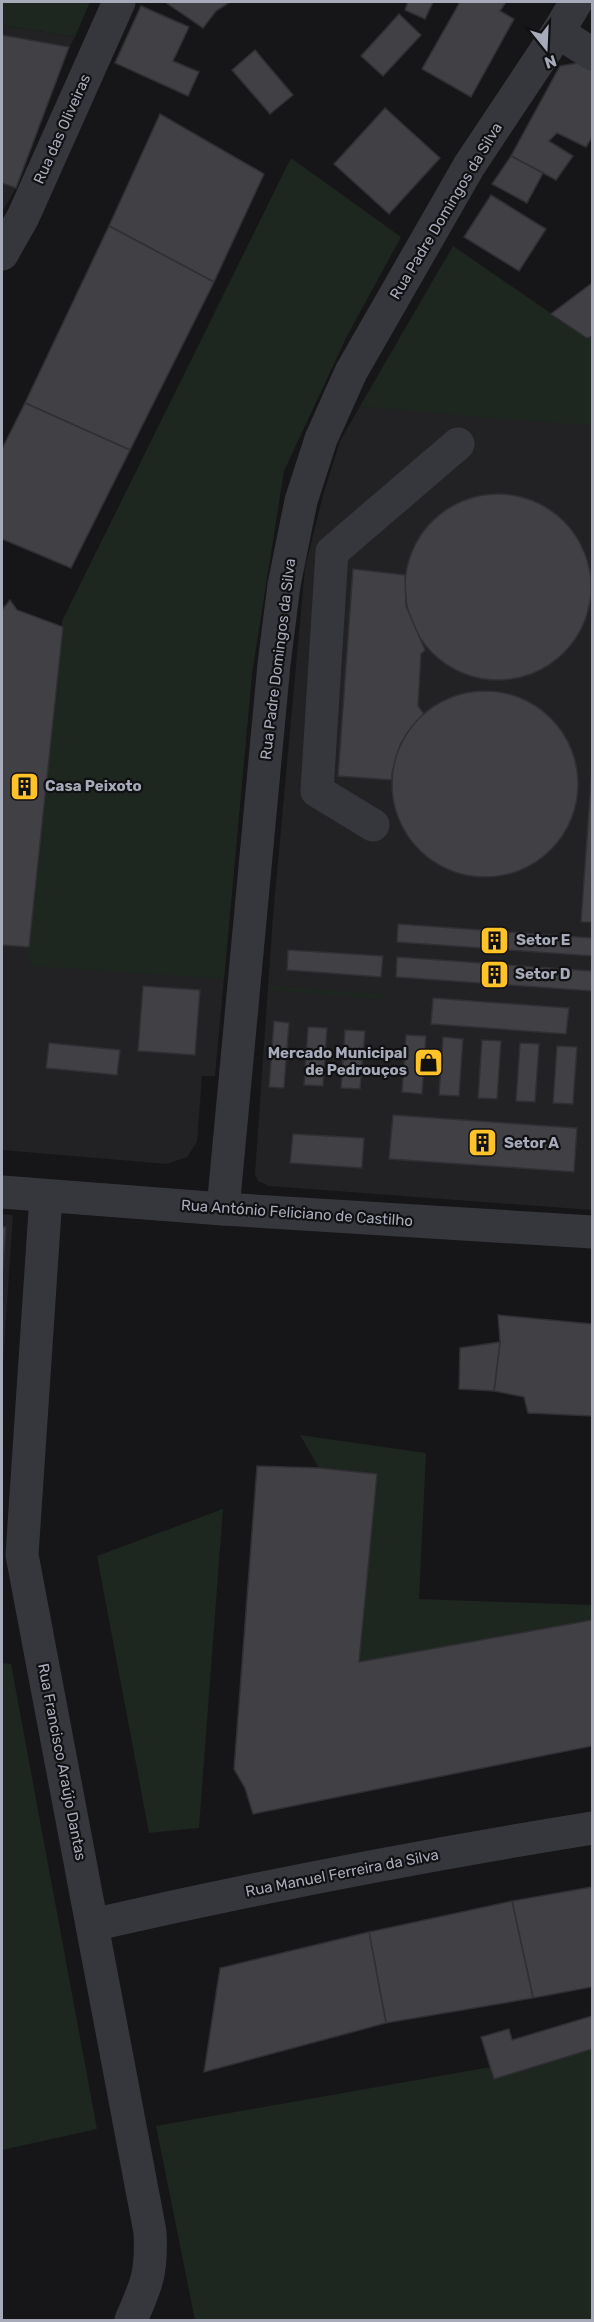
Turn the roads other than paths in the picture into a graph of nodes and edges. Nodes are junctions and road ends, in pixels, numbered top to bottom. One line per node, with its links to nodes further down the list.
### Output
1 (119, 2): 5 (street, Rua das Oliveiras)
2 (576, 2): 3 (street, Rua Padre Domingos da Silva)
3 (558, 33): 4 (street); 7 (street, Rua Padre Domingos da Silva)
4 (592, 54)
5 (2, 254)
6 (458, 444): 8 (street)
7 (274, 664): 8 (street); 12 (street, Rua Padre Domingos da Silva)
8 (323, 668): 9 (street)
9 (373, 825)
10 (2, 1192): 11 (street, Rua António Feliciano de Castilho)
11 (46, 1197): 12 (street, Rua António Feliciano de Castilho); 15 (street, Rua Francisco Araújo Dantas)
12 (222, 1209): 13 (street, Rua António Feliciano de Castilho)
13 (592, 1232)
14 (592, 1828): 15 (street, Rua Manuel Ferreira da Silva)
15 (92, 1925): 16 (street, Rua Francisco Araújo Dantas)
16 (131, 2320)

